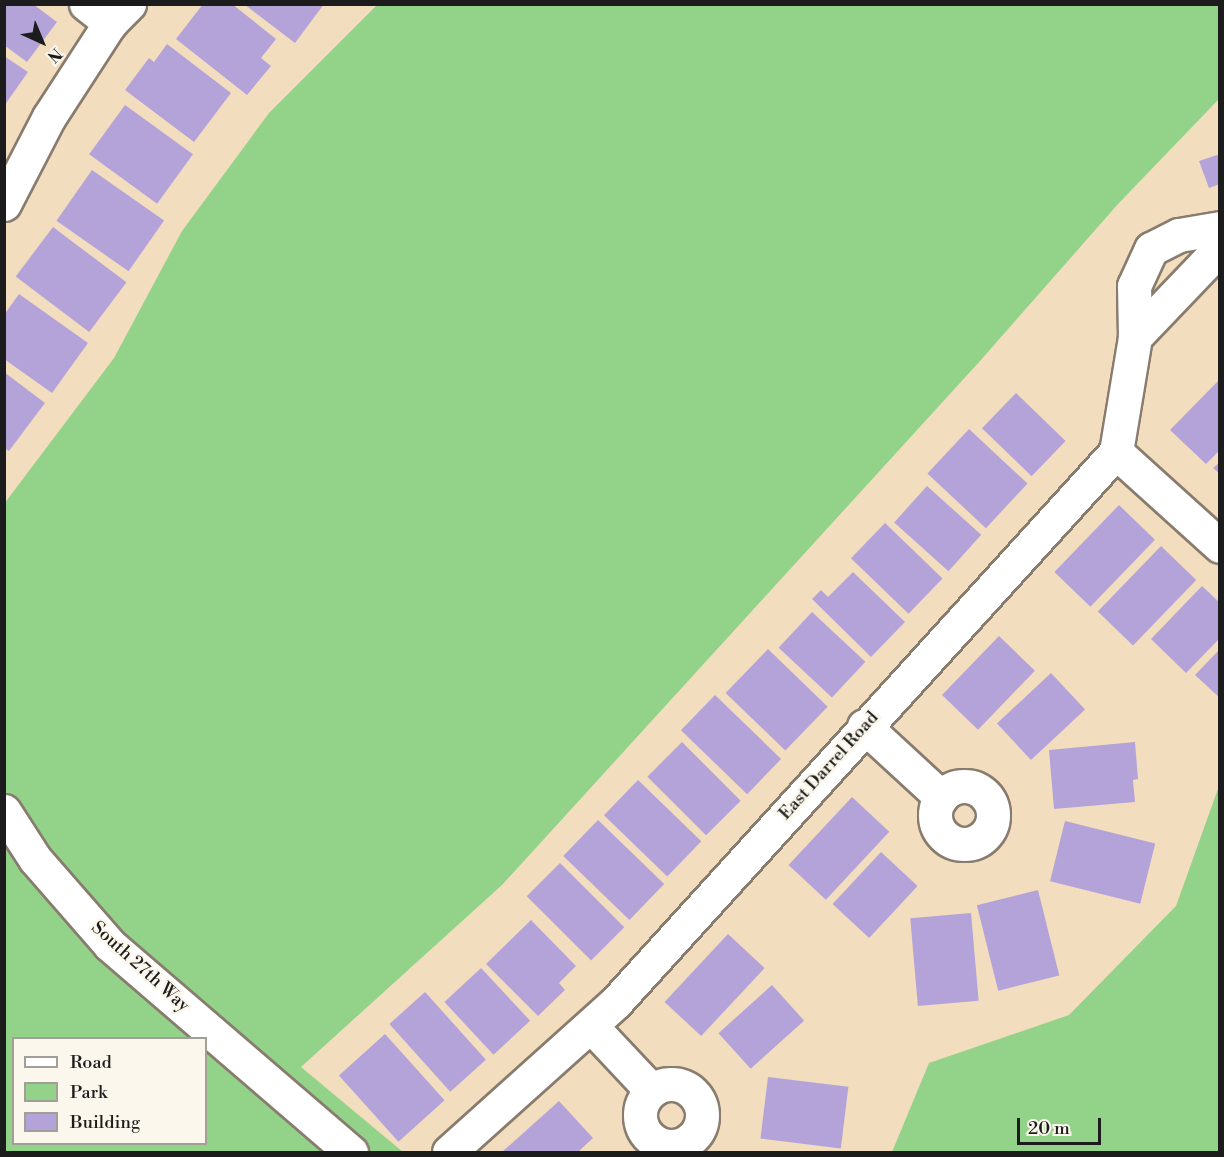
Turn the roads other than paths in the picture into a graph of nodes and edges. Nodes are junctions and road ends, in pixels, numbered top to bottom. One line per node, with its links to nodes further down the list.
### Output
1 (108, 11): 2 (street)
2 (4, 204)
3 (1220, 228): 5 (street)
4 (1220, 248): 5 (street)
5 (1135, 337): 6 (street)
6 (1116, 452): 7 (street); 8 (street, East Darrel Road)
7 (1220, 546)
8 (864, 726): 9 (street); 11 (street, East Darrel Road)
9 (941, 797)
10 (4, 811): 13 (street, South 27th Way)
11 (591, 1026): 12 (street); 14 (street, East Darrel Road)
12 (651, 1090)
13 (351, 1152)
14 (449, 1152)

